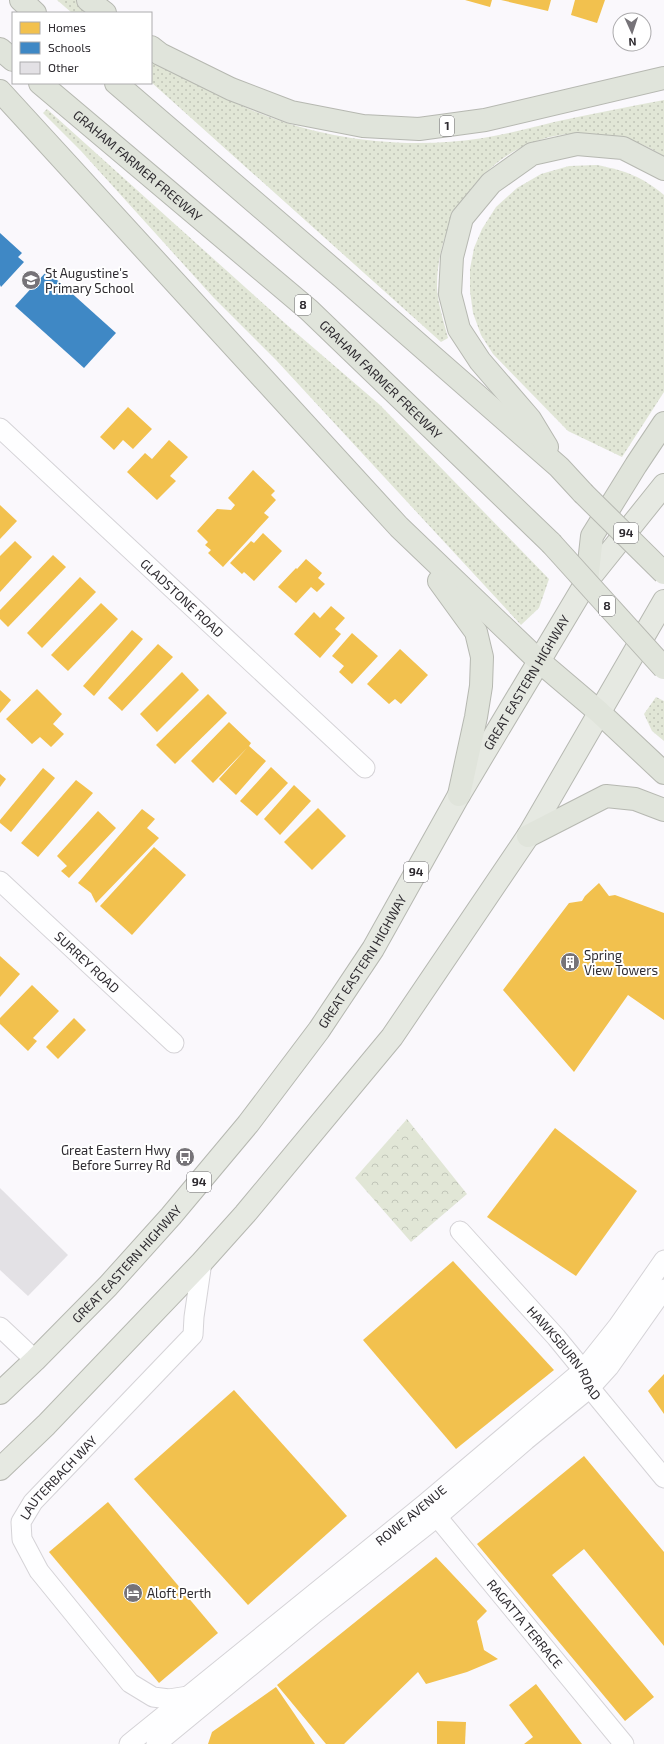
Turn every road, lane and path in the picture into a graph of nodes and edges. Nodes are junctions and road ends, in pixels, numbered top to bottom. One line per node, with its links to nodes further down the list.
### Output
1 (21, 0): 3 (highway)
2 (88, 0): 4 (highway)
3 (34, 12)
4 (105, 12)
5 (152, 48): 8 (highway, 1)
6 (0, 49): 7 (highway)
7 (12, 59)
8 (664, 78)
9 (41, 84): 22 (highway, GRAHAM FARMER FREEWAY / 8, bridge)
10 (117, 84): 15 (highway)
11 (0, 91): 17 (highway)
12 (664, 169): 15 (highway)
13 (664, 423): 19 (highway)
14 (0, 428): 24 (street, GLADSTONE ROAD)
15 (559, 467): 18 (highway, bridge)
16 (664, 486): 19 (highway, GREAT EASTERN HIGHWAY / 94)
17 (399, 526): 21 (highway); 26 (highway)
18 (664, 573)
19 (587, 581): 21 (highway, GREAT EASTERN HIGHWAY / 94)
20 (664, 601): 23 (highway)
21 (539, 661): 23 (highway); 26 (highway, GREAT EASTERN HIGHWAY / 94)
22 (664, 668)
23 (599, 712): 25 (highway); 28 (highway)
24 (365, 768)
25 (664, 773)
26 (459, 795): 36 (highway, GREAT EASTERN HIGHWAY / 94)
27 (664, 810): 28 (highway)
28 (528, 836): 33 (highway)
29 (0, 881): 30 (street, SURREY ROAD)
30 (174, 1043)
31 (460, 1231): 37 (street, HAWKSBURN ROAD)
32 (664, 1260): 37 (street, ROWE AVENUE)
33 (202, 1262): 40 (highway); 43 (street, LAUTERBACH WAY)
34 (664, 1290): 38 (street, ROWE AVENUE)
35 (0, 1328): 36 (street)
36 (35, 1360): 39 (highway, GREAT EASTERN HIGHWAY / 94)
37 (583, 1370): 38 (street, HAWKSBURN ROAD); 42 (street, ROWE AVENUE)
38 (590, 1388): 41 (street, HAWKSBURN ROAD); 42 (street, ROWE AVENUE)
39 (0, 1393)
40 (0, 1468)
41 (664, 1478)
42 (431, 1510): 43 (street, ROWE AVENUE); 44 (street, ROWE AVENUE); 46 (street, RAGATTA TERRACE)
43 (188, 1696): 44 (street, ROWE AVENUE)
44 (164, 1736): 45 (street, ROWE AVENUE)
45 (129, 1744)
46 (624, 1744)

